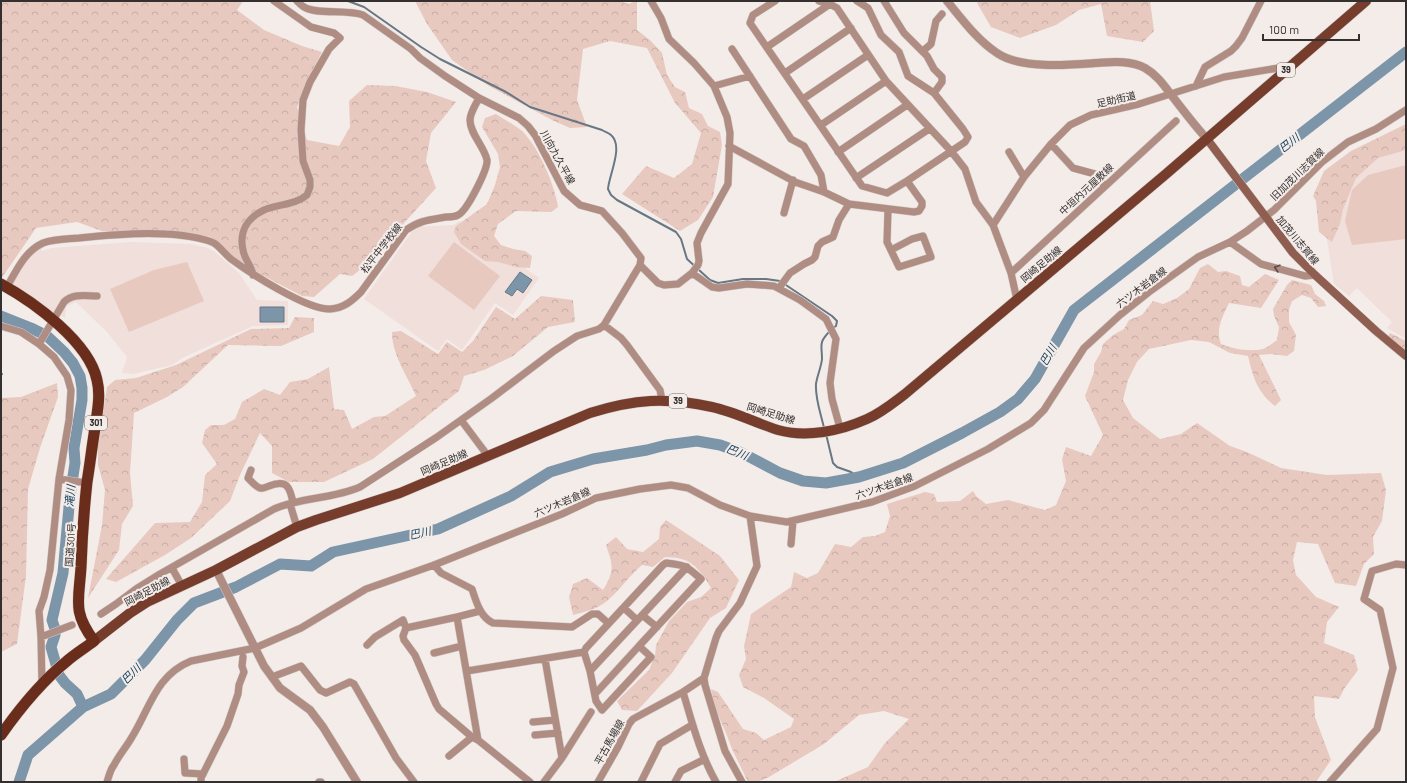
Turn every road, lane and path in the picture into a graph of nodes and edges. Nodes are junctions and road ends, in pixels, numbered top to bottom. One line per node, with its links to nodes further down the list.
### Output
1 (274, 1): 55 (street)
2 (297, 1): 26 (street, 川向九久平線)
3 (651, 1): 22 (street)
4 (775, 1): 14 (street)
5 (819, 1): 11 (street)
6 (859, 1): 24 (street)
7 (884, 1): 16 (street)
8 (947, 1): 25 (street)
9 (1260, 1): 23 (street)
10 (1366, 1): 18 (main road, 岡崎足助線 / 39)
11 (830, 4): 13 (street); 14 (street)
12 (942, 14): 16 (street)
13 (851, 28): 17 (street); 19 (street)
14 (767, 47): 19 (street)
15 (732, 49): 20 (street)
16 (923, 51): 24 (street)
17 (868, 55): 21 (street); 27 (street)
18 (1290, 66): 23 (street, 足助街道); 33 (main road, 岡崎足助線 / 39)
19 (785, 74): 27 (street)
20 (750, 76): 22 (street); 44 (street)
21 (886, 81): 28 (street); 31 (street)
22 (714, 86): 35 (street)
23 (1196, 86): 25 (street, 足助街道)
24 (934, 93): 36 (street)
25 (1171, 95): 33 (street); 34 (street, 足助街道)
26 (479, 98): 52 (street, 川向九久平線); 55 (street, 松平中学校線)
27 (803, 99): 31 (street)
28 (907, 105): 32 (street); 37 (street)
29 (1406, 110): 48 (street, 旧加茂川志賀線)
30 (1176, 121): 43 (street, 中垣内元屋敷線)
31 (821, 126): 37 (street)
32 (929, 129): 36 (street); 40 (street)
33 (1207, 139): 48 (main road, 加茂川志賀線); 60 (main road, 岡崎足助線 / 39)
34 (1051, 144): 39 (street, 足助街道); 43 (street)
35 (729, 146): 41 (street); 53 (street)
36 (951, 151): 42 (street); 49 (street)
37 (838, 152): 40 (street)
38 (1009, 152): 39 (street)
39 (1024, 177): 49 (street, 足助街道)
40 (856, 178): 42 (street)
41 (793, 180): 44 (street); 47 (street)
42 (907, 181): 46 (street)
43 (1105, 186): 54 (street, 中垣内元屋敷線)
44 (824, 192): 45 (street)
45 (849, 204): 46 (street); 58 (street)
46 (888, 210): 51 (street)
47 (784, 213)
48 (1264, 214): 50 (street, 六ツ木岩倉線); 56 (main road, 加茂川志賀線)
49 (993, 225): 54 (street)
50 (1230, 242): 56 (street, one-way to 50); 75 (street, 六ツ木岩倉線)
51 (891, 250): 51 (street)
52 (640, 265): 53 (street); 62 (street)
53 (692, 273): 58 (street)
54 (1010, 273): 60 (street)
55 (253, 275): 57 (street, 松平中学校線)
56 (1315, 275): 65 (main road, 加茂川志賀線)
57 (4, 285): 61 (highway, 国道301号 / 301)
58 (780, 288): 68 (street)
59 (97, 296): 61 (street)
60 (1017, 300): 68 (main road, 岡崎足助線 / 39)
61 (51, 323): 64 (street); 72 (highway, 国道301号 / 301)
62 (604, 325): 66 (street); 67 (street)
63 (2, 326): 64 (street)
64 (39, 344): 71 (street)
65 (1406, 356)
66 (662, 400): 68 (main road, 岡崎足助線 / 39); 69 (main road, 岡崎足助線 / 39)
67 (461, 420): 69 (street); 73 (street)
68 (840, 428)
69 (488, 456): 76 (main road, 岡崎足助線 / 39)
70 (251, 470): 73 (street)
71 (59, 479): 72 (street); 93 (street)
72 (87, 483): 94 (highway, 国道301号 / 301)
73 (292, 503): 76 (street); 81 (street)
74 (750, 516): 75 (street, 六ツ木岩倉線); 78 (street, 六ツ木岩倉線); 106 (street)
75 (793, 521): 77 (street)
76 (297, 527): 82 (main road, 岡崎足助線 / 39)
77 (791, 544)
78 (434, 565): 85 (street); 95 (street, 六ツ木岩倉線)
79 (1406, 565): 134 (street)
80 (687, 567): 84 (street); 88 (street); 91 (street)
81 (172, 568): 83 (street); 86 (street)
82 (218, 574): 83 (main road, 岡崎足助線 / 39); 95 (street)
83 (182, 586): 94 (main road, 岡崎足助線 / 39)
84 (624, 608): 88 (street); 89 (street)
85 (480, 611): 87 (street); 89 (street)
86 (101, 614)
87 (456, 617): 92 (street); 97 (street)
88 (640, 618): 91 (street); 104 (street)
89 (608, 624): 99 (street)
90 (72, 625): 93 (street)
91 (657, 627): 98 (street)
92 (406, 628): 96 (street); 117 (street)
93 (43, 636): 107 (street)
94 (94, 641): 107 (highway)
95 (253, 645): 105 (street); 123 (street, 六ツ木岩倉線)
96 (367, 645)
97 (462, 646): 100 (street); 103 (street)
98 (639, 646): 109 (street); 109 (street)
99 (584, 652): 102 (street); 104 (street)
100 (434, 653)
101 (243, 657): 122 (street)
102 (545, 659): 103 (street); 111 (street)
103 (467, 671): 117 (street)
104 (590, 671): 109 (street)
105 (272, 677): 125 (street); 126 (street)
106 (704, 678): 108 (street, 平古馬場線); 133 (street)
107 (45, 682): 115 (highway)
108 (683, 692): 113 (street); 129 (street, 平古馬場線)
109 (595, 694)
110 (591, 712): 119 (street)
111 (555, 720): 112 (street); 114 (street)
112 (533, 722)
113 (692, 725): 121 (street); 130 (street)
114 (558, 732): 116 (street); 119 (street)
115 (1, 735)
116 (535, 735)
117 (475, 739): 118 (street); 127 (street)
118 (449, 756)
119 (562, 758): 128 (street)
120 (184, 759): 122 (street)
121 (705, 759): 131 (street); 132 (street)
122 (203, 774): 124 (street)
123 (107, 782)
124 (201, 782)
125 (356, 782)
126 (414, 782)
127 (530, 782)
128 (544, 782)
129 (598, 782)
130 (641, 782)
131 (675, 782)
132 (716, 782)
133 (742, 782)
134 (1330, 782)

